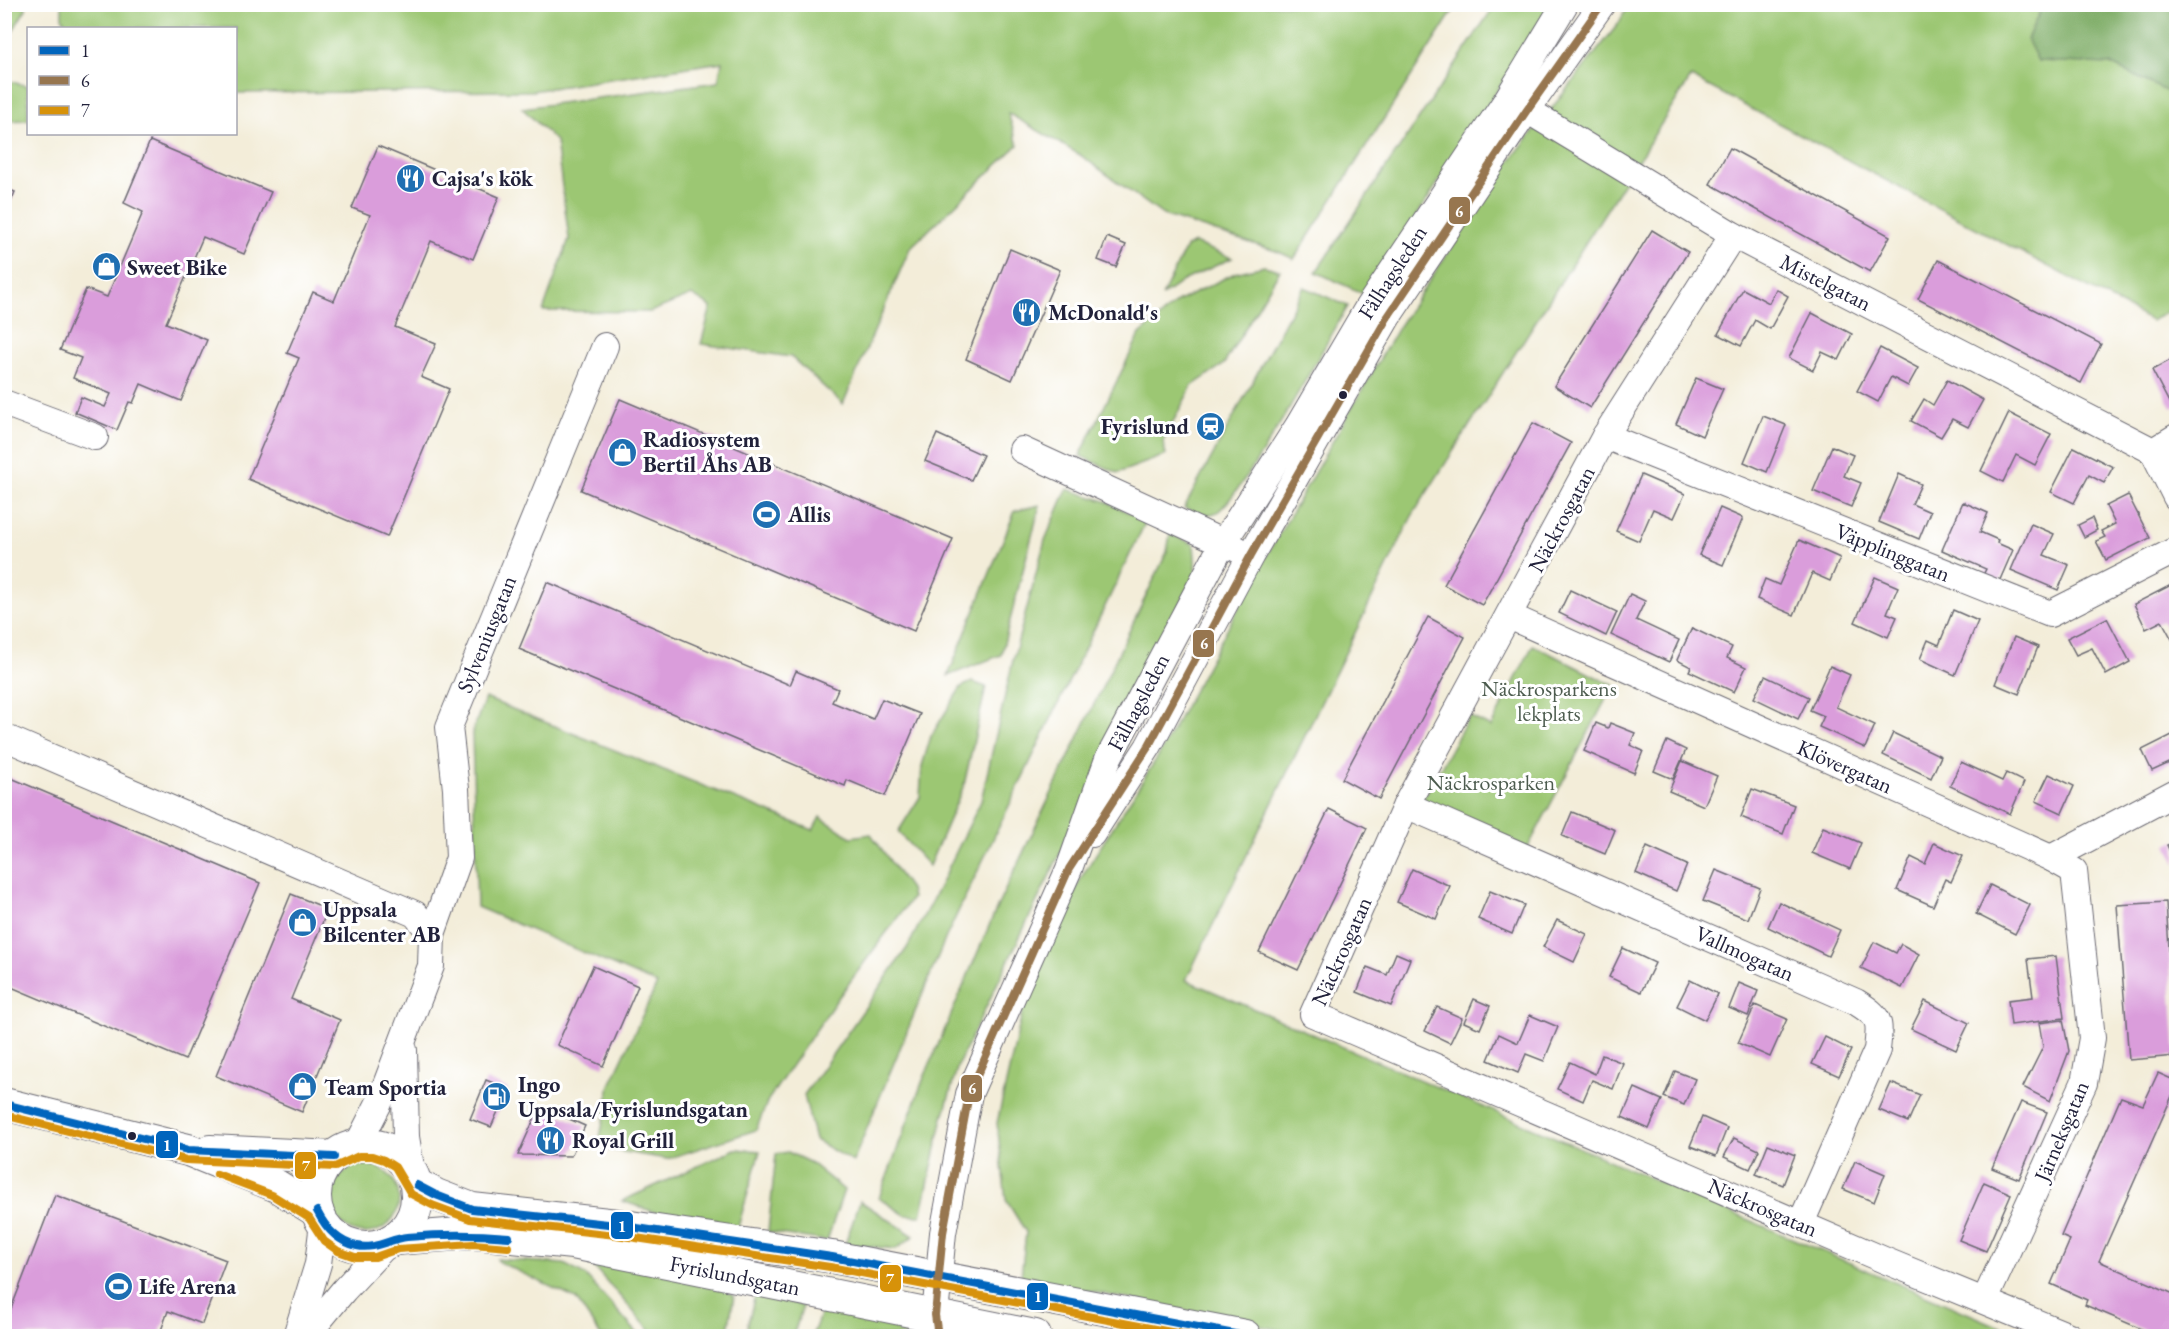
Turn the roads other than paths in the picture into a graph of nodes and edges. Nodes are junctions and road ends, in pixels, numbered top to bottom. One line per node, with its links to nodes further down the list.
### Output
1 (1565, 4): 3 (street, Fålhagsleden)
2 (1602, 4): 3 (street, Fålhagsleden)
3 (1517, 105): 4 (street, Mistelgatan); 13 (street, Fålhagsleden); 15 (street, Fålhagsleden)
4 (1733, 235): 7 (street, Näckrosgatan); 11 (street, Mistelgatan)
5 (605, 346): 22 (street, Sylveniusgatan)
6 (4, 403): 8 (street)
7 (1605, 436): 14 (street, Väpplinggatan); 16 (street, Näckrosgatan)
8 (95, 437)
9 (2176, 437): 11 (street)
10 (1022, 450): 13 (street)
11 (2153, 451): 12 (street)
12 (2176, 497)
13 (1223, 543): 15 (street); 21 (street, Fålhagsleden)
14 (2176, 550)
15 (1251, 555): 21 (street, Fålhagsleden)
16 (1509, 616): 19 (street, Näckrosgatan); 20 (street, Klövergatan)
17 (4, 737): 22 (street)
18 (2176, 792): 20 (street)
19 (1406, 805): 29 (street, Vallmogatan); 29 (street, Näckrosgatan)
20 (2051, 858): 32 (street, Järneksgatan)
21 (1069, 869): 31 (street, Fålhagsleden)
22 (432, 934): 23 (street, Sylveniusgatan)
23 (404, 1037): 26 (street, Sylveniusgatan); 27 (street, Sylveniusgatan)
24 (4, 1104): 25 (main road)
25 (188, 1150): 26 (main road); 28 (main road)
26 (345, 1151): 27 (main road); 28 (main road)
27 (414, 1179): 30 (main road); 31 (main road, Fyrislundsgatan)
28 (320, 1217): 30 (main road); 34 (street)
29 (1801, 1223): 32 (street, Näckrosgatan)
30 (392, 1241): 33 (main road, Fyrislundsgatan); 35 (street)
31 (938, 1276): 33 (street, Fålhagsleden); 37 (main road, Fyrislundsgatan)
32 (1985, 1300): 38 (street, Näckrosgatan)
33 (937, 1326): 36 (main road, Fyrislundsgatan)
34 (296, 1336)
35 (306, 1336)
36 (1035, 1336)
37 (1245, 1336)
38 (2069, 1336)

